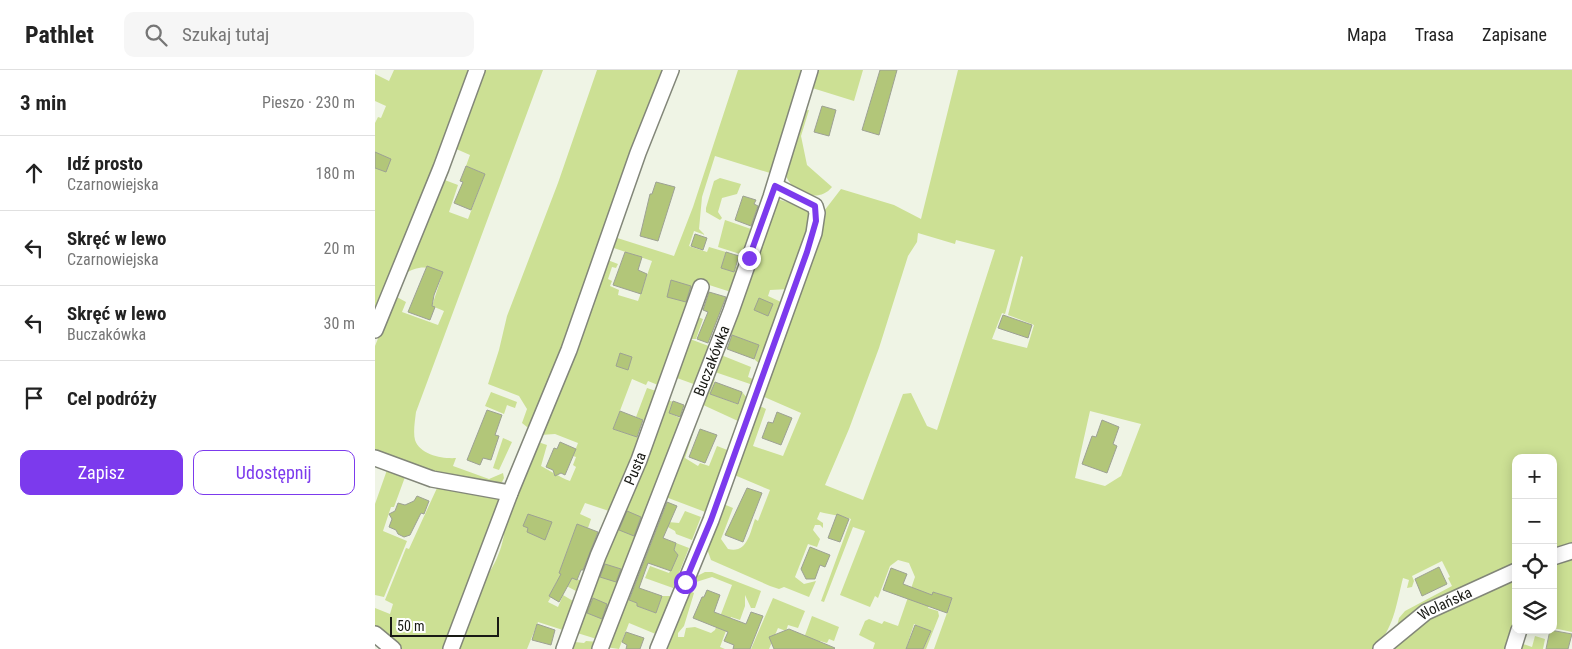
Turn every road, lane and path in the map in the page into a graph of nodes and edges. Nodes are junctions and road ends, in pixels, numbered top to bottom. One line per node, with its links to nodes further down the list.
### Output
1 (477, 70): 6 (street)
2 (671, 70): 8 (street)
3 (811, 70): 4 (street, Buczakówka)
4 (775, 186): 17 (street, Buczakówka); 18 (street)
5 (701, 287): 16 (street, Pusta)
6 (375, 330)
7 (375, 458): 8 (street)
8 (510, 492): 15 (street)
9 (1572, 551): 10 (street)
10 (1557, 557)
11 (1512, 573): 19 (street, Wolańska)
12 (1518, 634): 20 (street)
13 (377, 640): 14 (street)
14 (393, 649)
15 (451, 649)
16 (564, 649)
17 (600, 649)
18 (658, 649)
19 (1381, 649)
20 (1513, 649)

